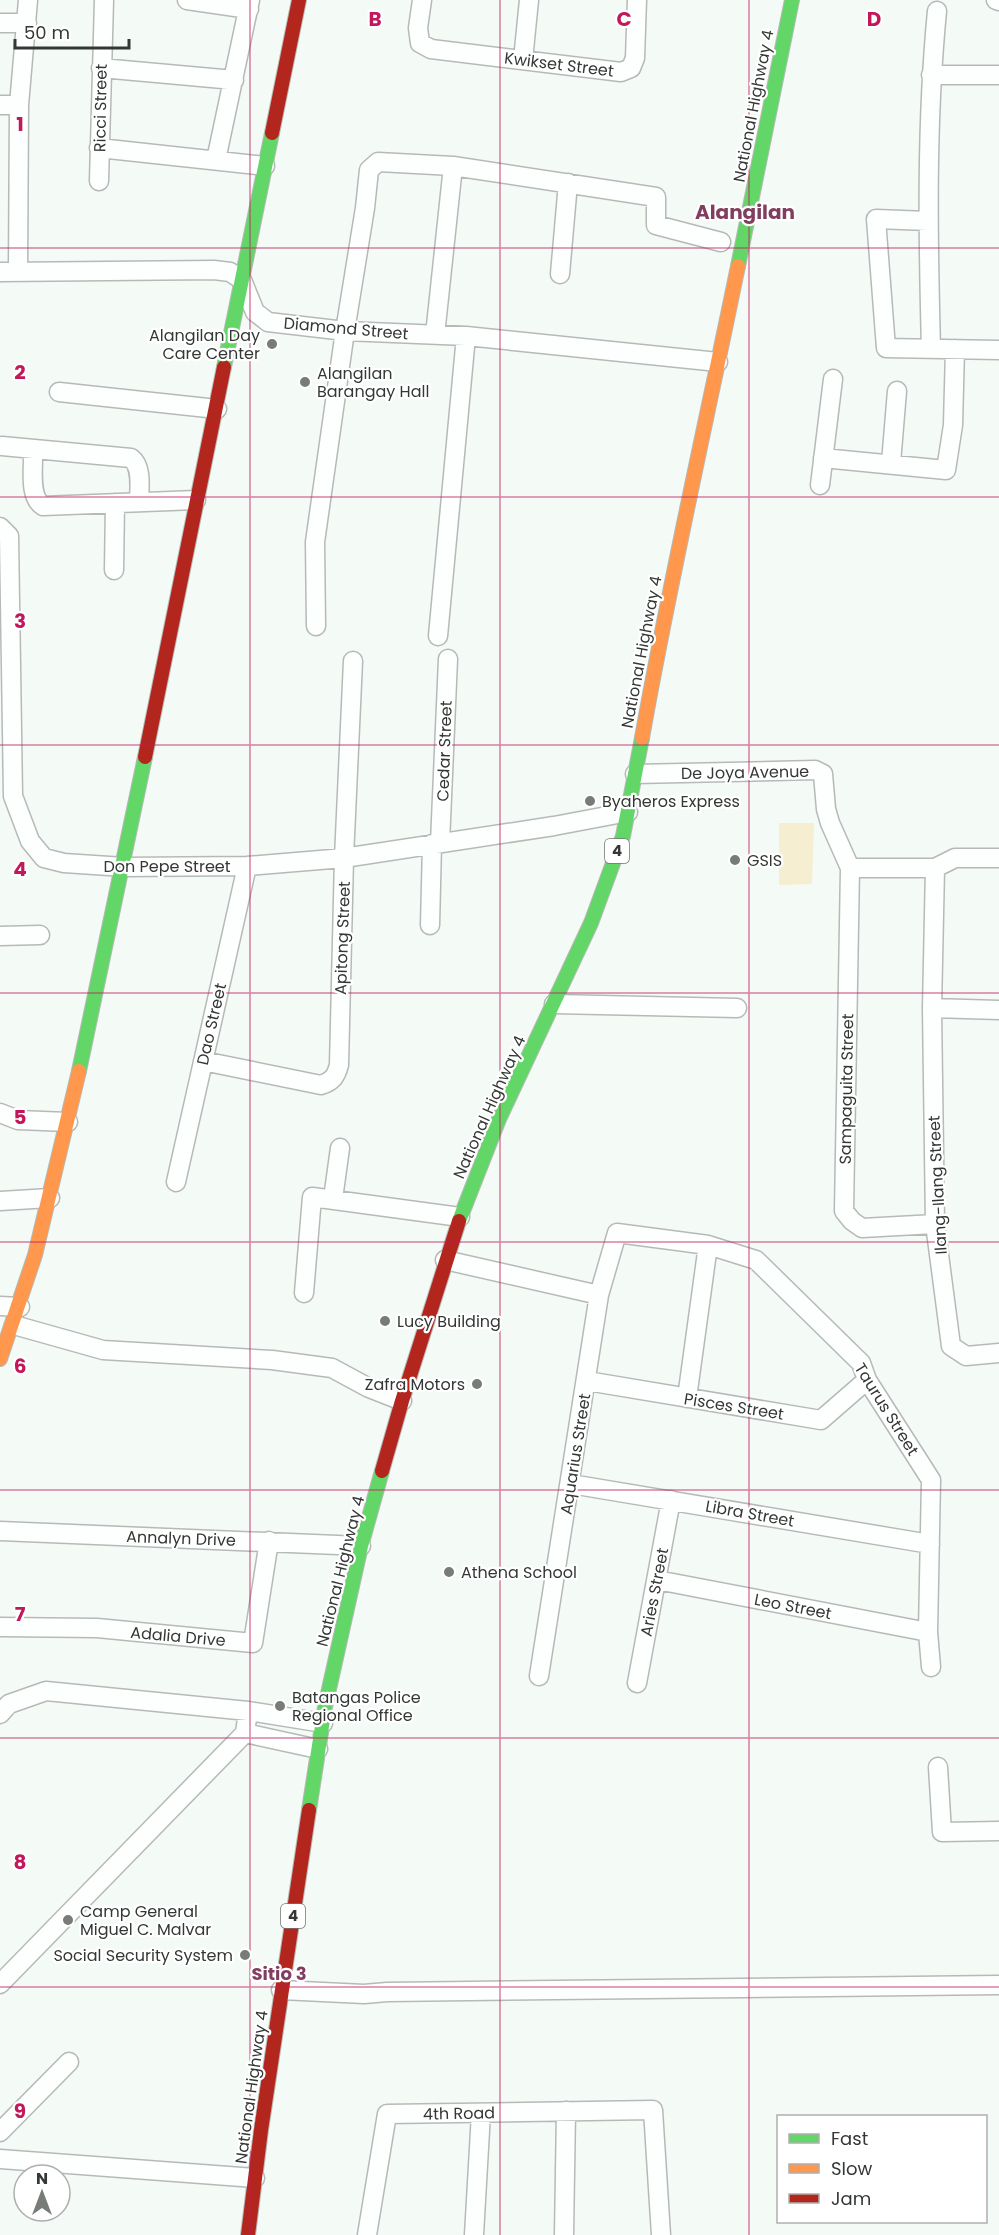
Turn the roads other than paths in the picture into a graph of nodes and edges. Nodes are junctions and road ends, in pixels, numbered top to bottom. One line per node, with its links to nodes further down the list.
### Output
1 (28, 0): 11 (street)
2 (104, 0): 14 (street, Ricci Street)
3 (187, 0): 9 (street)
4 (299, 0): 22 (main road)
5 (422, 0): 13 (street, Kwikset Street)
6 (529, 0): 13 (street)
7 (637, 0): 13 (street, Kwikset Street)
8 (792, 0): 28 (main road, National Highway 4 / 4)
9 (249, 5): 17 (street)
10 (937, 11): 15 (street)
11 (27, 22): 12 (street); 19 (street)
12 (0, 23)
13 (523, 60)
14 (101, 68): 17 (street); 20 (street, Ricci Street)
15 (931, 75): 16 (street); 27 (street)
16 (999, 75)
17 (234, 80): 21 (street)
18 (0, 105): 19 (street)
19 (19, 105): 26 (street)
20 (99, 148): 21 (street); 24 (street, Ricci Street)
21 (216, 160): 22 (street)
22 (265, 166): 31 (main road)
23 (453, 166): 25 (street); 32 (street); 33 (street)
24 (99, 181)
25 (568, 183): 28 (street); 30 (street)
26 (9, 184): 29 (street)
27 (928, 221): 35 (street); 35 (street)
28 (731, 244): 38 (main road, National Highway 4 / 4)
29 (9, 272): 31 (street)
30 (560, 274)
31 (242, 280): 32 (street, Diamond Street); 42 (main road)
32 (345, 331): 33 (street, Diamond Street); 53 (street)
33 (435, 335): 34 (street, Diamond Street)
34 (466, 336): 38 (street, Diamond Street); 54 (street)
35 (931, 349): 36 (street)
36 (955, 349): 37 (street); 46 (street)
37 (999, 350)
38 (718, 362): 57 (main road, National Highway 4 / 4)
39 (833, 379): 45 (street)
40 (59, 392): 42 (street)
41 (897, 392): 46 (street)
42 (217, 409): 48 (main road)
43 (2, 446): 44 (street)
44 (33, 450): 49 (street); 50 (street)
45 (823, 458): 46 (street); 47 (street)
46 (891, 463)
47 (820, 485)
48 (196, 500): 49 (street); 64 (main road)
49 (139, 502): 50 (street)
50 (115, 503): 52 (street)
51 (0, 527): 58 (street, Don Pepe Street)
52 (114, 570)
53 (316, 626)
54 (438, 636)
55 (448, 658): 60 (street, Cedar Street)
56 (353, 661): 61 (street, Apitong Street)
57 (635, 774): 59 (main road, National Highway 4 / 4); 65 (street, De Joya Avenue)
58 (6, 796): 64 (street, Don Pepe Street)
59 (628, 812): 60 (street, Don Pepe Street); 70 (main road, National Highway 4 / 4)
60 (436, 844): 61 (street, Don Pepe Street); 67 (street, Cedar Street)
61 (344, 858): 63 (street, Don Pepe Street); 74 (street, Apitong Street)
62 (999, 858): 66 (street)
63 (247, 866): 64 (street, Don Pepe Street); 74 (street, Dao Street)
64 (124, 867): 76 (main road)
65 (850, 868): 66 (street); 83 (street, Sampaguita Street)
66 (935, 868): 72 (street)
67 (430, 925)
68 (40, 935): 69 (street)
69 (0, 936)
70 (554, 1004): 71 (street); 82 (main road, National Highway 4 / 4)
71 (737, 1008)
72 (932, 1008): 73 (street); 83 (street, Ilang-Ilang Street)
73 (999, 1010)
74 (203, 1061): 78 (street, Dao Street)
75 (0, 1113): 76 (street)
76 (68, 1122): 79 (main road)
77 (340, 1148): 80 (street)
78 (177, 1182)
79 (50, 1198): 81 (street); 90 (main road)
80 (333, 1199): 82 (street); 87 (street)
81 (0, 1200)
82 (460, 1217): 86 (main road, National Highway 4 / 4)
83 (935, 1224): 92 (street, Ilang-Ilang Street)
84 (616, 1233): 85 (street, Taurus Street); 88 (street, Aquarius Street)
85 (708, 1245): 94 (street, Taurus Street); 96 (street)
86 (445, 1260): 88 (street); 97 (main road, National Highway 4 / 4)
87 (304, 1293)
88 (600, 1295): 95 (street, Aquarius Street)
89 (0, 1306): 90 (street)
90 (20, 1307): 91 (main road)
91 (14, 1325): 93 (main road); 97 (street)
92 (999, 1353)
93 (0, 1359)
94 (867, 1380): 96 (street, Pisces Street); 102 (street, Taurus Street)
95 (587, 1381): 96 (street, Pisces Street); 98 (street, Aquarius Street)
96 (687, 1398)
97 (402, 1401): 103 (main road, National Highway 4 / 4)
98 (570, 1484): 99 (street, Libra Street); 108 (street, Aquarius Street)
99 (671, 1500): 102 (street, Libra Street); 104 (street, Aries Street)
100 (0, 1531): 101 (street, Annalyn Drive)
101 (269, 1541): 103 (street, Annalyn Drive); 105 (street, Adalia Drive)
102 (930, 1544): 106 (street, Taurus Street)
103 (361, 1546): 112 (main road, National Highway 4 / 4)
104 (657, 1580): 106 (street, Leo Street); 109 (street, Aries Street)
105 (0, 1627)
106 (928, 1632): 107 (street, Taurus Street)
107 (931, 1667)
108 (539, 1676)
109 (637, 1683)
110 (248, 1711): 111 (street); 112 (street); 113 (street)
111 (0, 1714)
112 (323, 1723): 114 (main road, National Highway 4 / 4)
113 (245, 1733): 114 (street); 117 (street)
114 (318, 1749): 119 (main road, National Highway 4 / 4)
115 (938, 1767): 116 (street)
116 (999, 1831)
117 (0, 1984)
118 (999, 1985): 119 (street)
119 (282, 1990): 125 (main road, National Highway 4 / 4)
120 (69, 2062): 123 (street)
121 (566, 2111): 122 (street, 4th Road); 129 (street); 130 (street, 4th Road)
122 (481, 2113): 127 (street, 4th Road); 128 (street)
123 (0, 2132)
124 (0, 2159): 125 (street)
125 (255, 2178): 126 (main road, National Highway 4 / 4)
126 (248, 2235)
127 (367, 2235)
128 (474, 2235)
129 (564, 2235)
130 (661, 2235)

